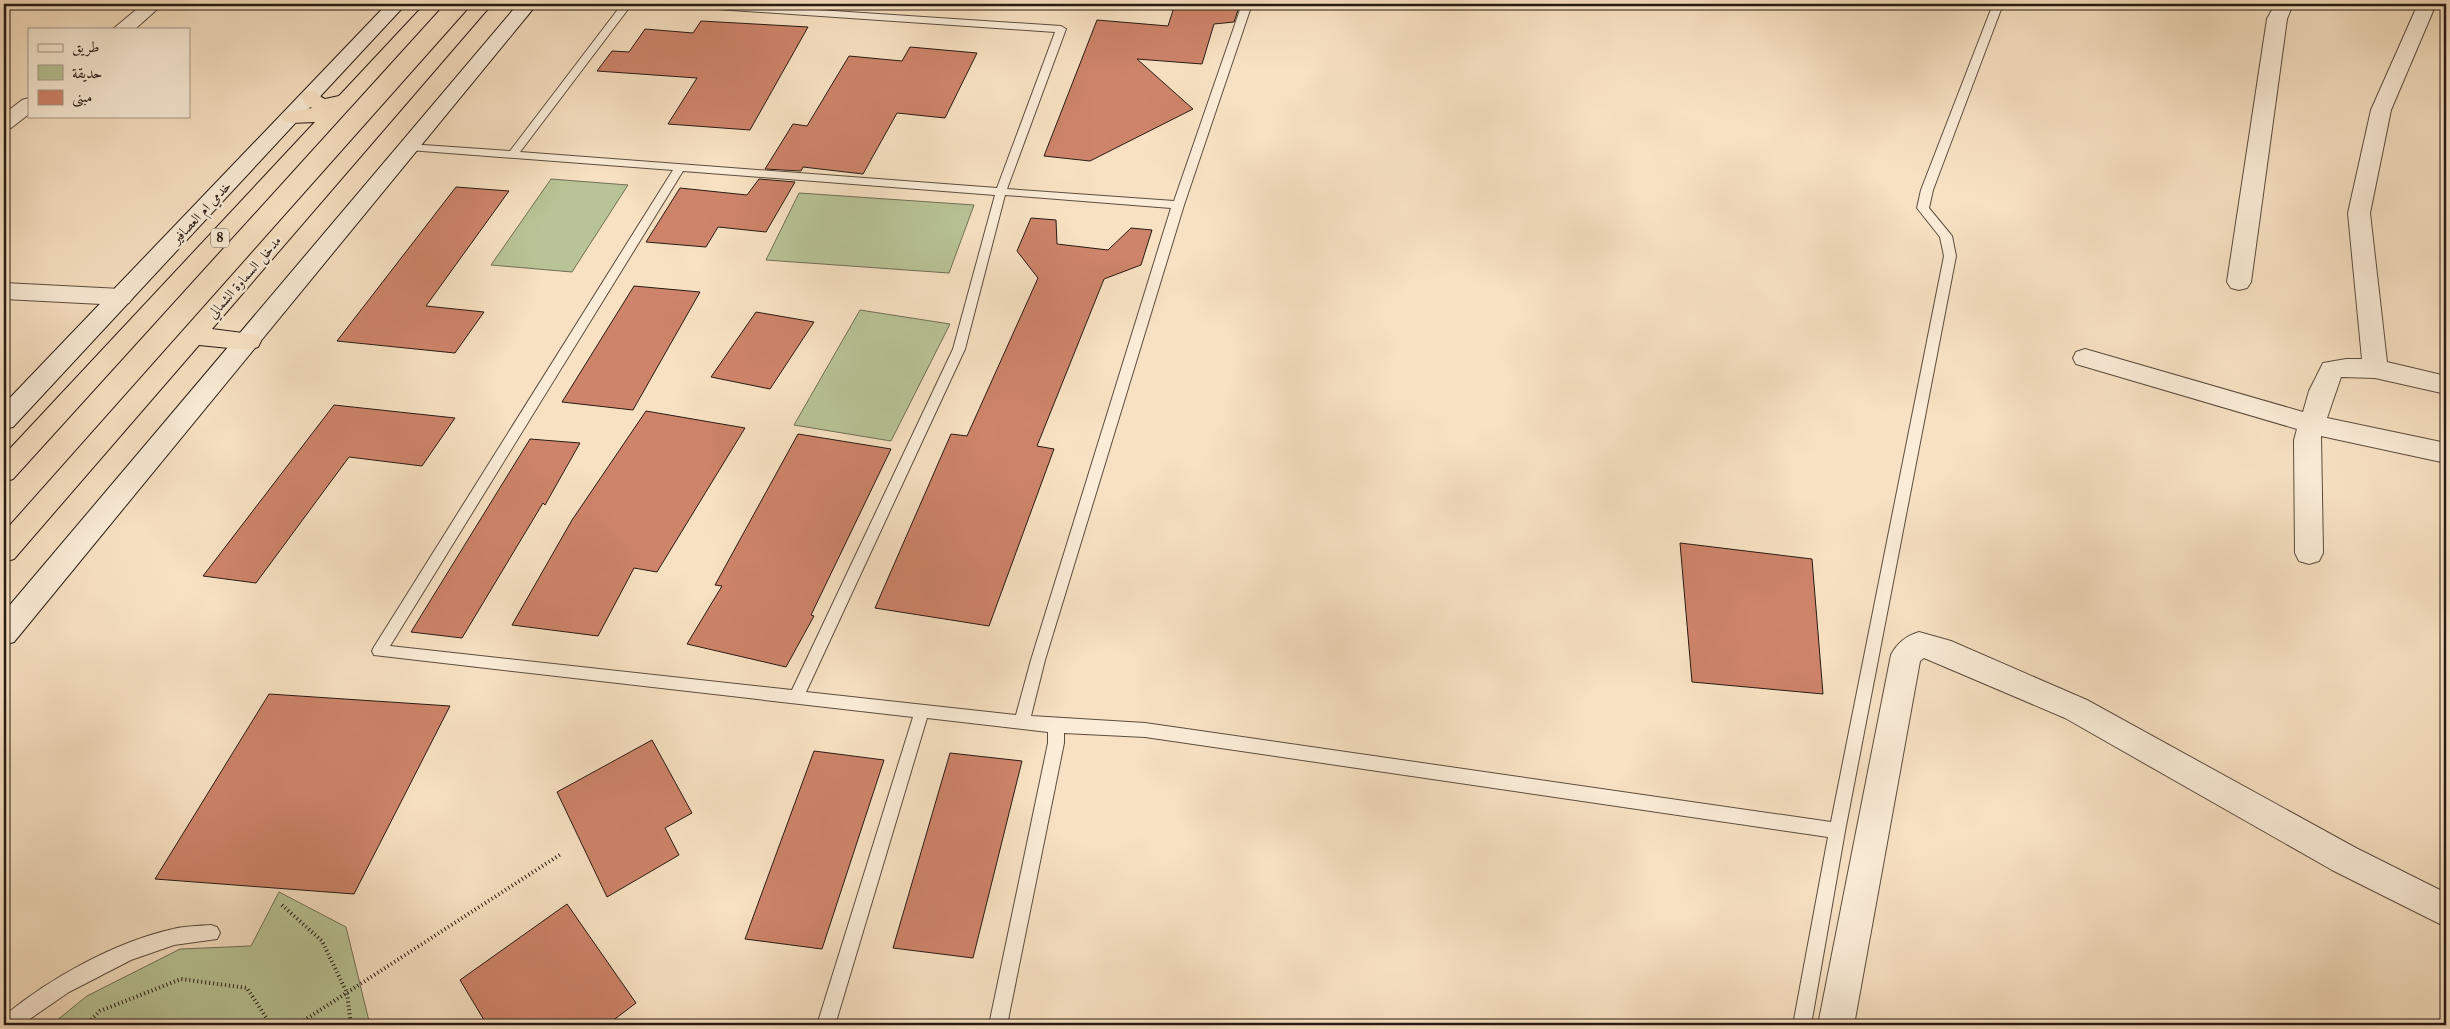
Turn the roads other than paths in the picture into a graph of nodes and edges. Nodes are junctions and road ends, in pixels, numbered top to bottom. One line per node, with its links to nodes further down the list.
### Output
1 (154, 4): 12 (street)
2 (397, 4): 15 (street, خدمي ام العصافير)
3 (435, 4): 13 (highway, 8)
4 (528, 4): 18 (street)
5 (627, 4): 19 (lane)
6 (688, 4): 21 (lane)
7 (1247, 4): 22 (lane)
8 (1998, 4): 42 (lane)
9 (2284, 4): 23 (street)
10 (2427, 4): 29 (street)
11 (492, 6): 26 (highway, مدخل السماوة الشمالي)
12 (124, 28)
13 (347, 100): 15 (highway); 16 (highway, 8)
14 (28, 105): 17 (street)
15 (303, 107): 16 (highway); 25 (street, خدمي ام العصافير)
16 (328, 121): 34 (highway, 8)
17 (4, 124)
18 (409, 146): 19 (lane); 27 (street)
19 (514, 153): 20 (lane)
20 (681, 166): 21 (lane); 38 (lane)
21 (1001, 191): 22 (lane); 38 (lane)
22 (1178, 206): 40 (lane)
23 (2239, 282)
24 (4, 291): 25 (street)
25 (121, 298): 31 (street, خدمي ام العصافير)
26 (193, 336): 27 (highway); 35 (highway, مدخل السماوة الشمالي)
27 (249, 341): 37 (street)
28 (2084, 358): 32 (street)
29 (2375, 369): 30 (street); 32 (street)
30 (2446, 385)
31 (4, 420)
32 (2312, 424): 33 (street); 36 (street)
33 (2446, 453)
34 (4, 472)
35 (4, 551)
36 (2309, 552)
37 (4, 633)
38 (796, 697): 39 (lane)
39 (922, 711): 40 (lane); 46 (lane)
40 (1022, 722): 41 (lane)
41 (1056, 726): 42 (lane); 47 (lane)
42 (1837, 831): 48 (lane)
43 (2446, 911): 49 (street)
44 (211, 933): 45 (lane)
45 (7, 1025)
46 (826, 1025)
47 (998, 1025)
48 (1802, 1025)
49 (1836, 1025)

